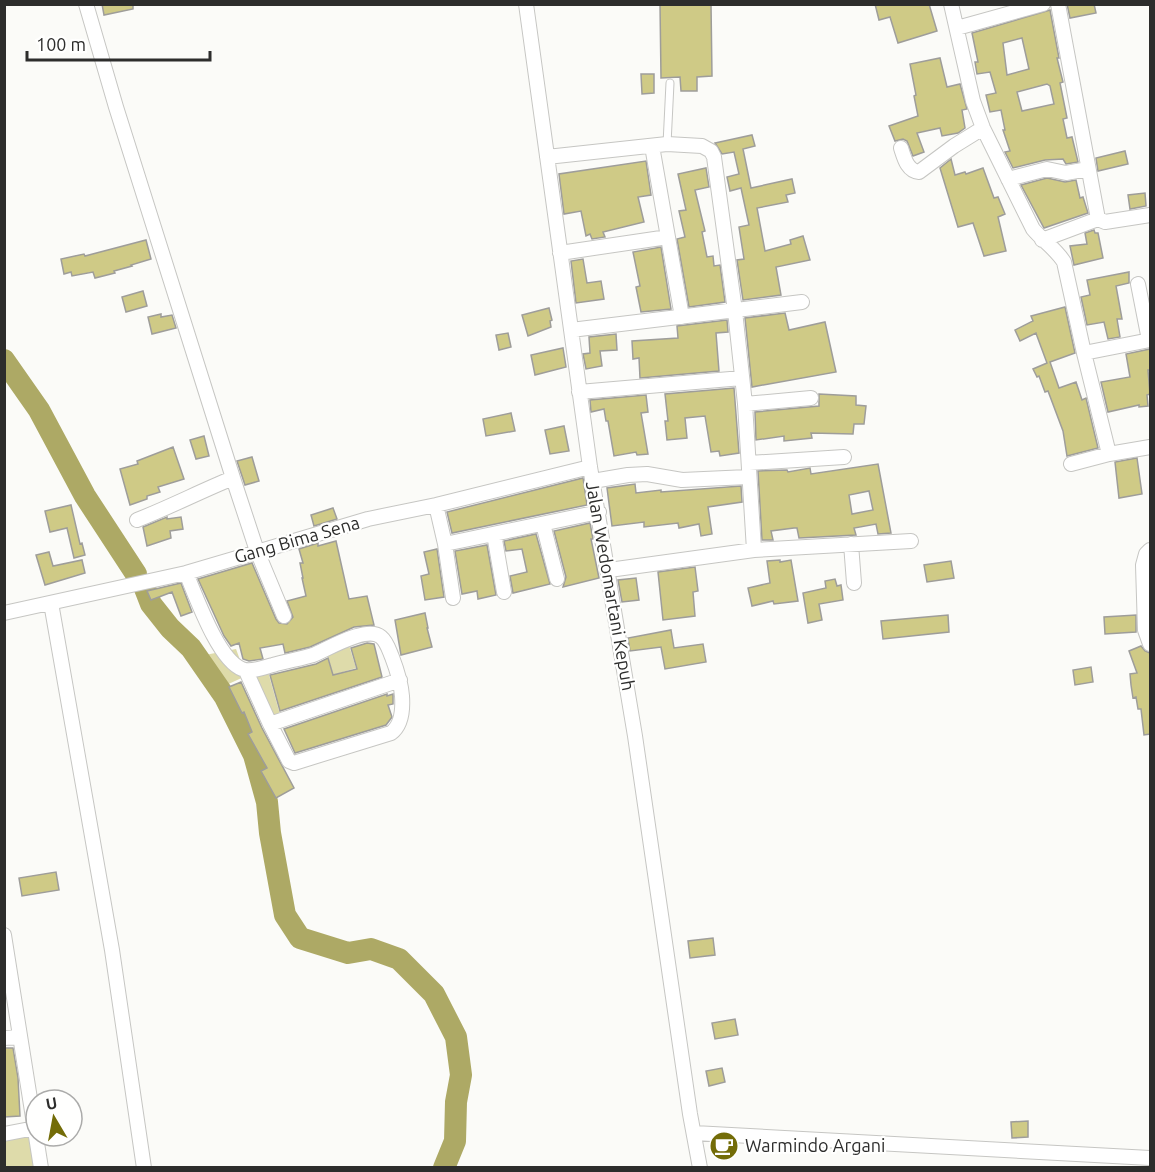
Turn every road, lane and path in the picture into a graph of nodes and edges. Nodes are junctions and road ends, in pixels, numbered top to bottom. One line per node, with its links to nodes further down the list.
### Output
1 (86, 4): 37 (street)
2 (526, 4): 12 (street, Jalan Wedomartani Kepuh)
3 (951, 4): 6 (street)
4 (1043, 4): 6 (street)
5 (1058, 4): 13 (street)
6 (957, 28): 8 (street)
7 (670, 83): 9 (lane)
8 (983, 128): 11 (street); 14 (street)
9 (667, 144): 10 (street); 22 (street)
10 (652, 146): 12 (street); 17 (street)
11 (901, 148)
12 (547, 157): 19 (street, Jalan Wedomartani Kepuh)
13 (1088, 169): 14 (street); 16 (street)
14 (1008, 179): 18 (street)
15 (1150, 215): 16 (street)
16 (1098, 219): 18 (street)
17 (668, 237): 19 (street); 23 (street)
18 (1042, 240): 26 (street)
19 (560, 253): 24 (street, Jalan Wedomartani Kepuh)
20 (1138, 284): 25 (street)
21 (802, 302): 22 (street)
22 (735, 311): 23 (street); 27 (street)
23 (682, 317): 24 (street)
24 (571, 330): 28 (street, Jalan Wedomartani Kepuh)
25 (1150, 340): 26 (street)
26 (1084, 353): 32 (street)
27 (742, 378): 28 (street); 30 (street)
28 (579, 392): 36 (street, Jalan Wedomartani Kepuh)
29 (812, 398): 30 (street)
30 (745, 404): 35 (street)
31 (1150, 447): 32 (street)
32 (1109, 454): 34 (street)
33 (844, 457): 35 (street, Gang Bima Sena)
34 (1071, 464)
35 (748, 470): 36 (street, Gang Bima Sena); 46 (street)
36 (591, 474): 38 (street, Gang Bima Sena); 39 (street, Jalan Wedomartani Kepuh)
37 (233, 478): 40 (street); 48 (street)
38 (436, 505): 44 (street); 48 (street, Gang Bima Sena)
39 (599, 512): 41 (street); 49 (street, Jalan Wedomartani Kepuh)
40 (137, 520)
41 (543, 524): 42 (street); 51 (street)
42 (494, 534): 44 (street); 53 (street)
43 (911, 542): 45 (street)
44 (445, 544): 54 (street)
45 (851, 544): 46 (street); 52 (street)
46 (754, 550): 49 (street)
47 (1150, 550): 58 (street)
48 (257, 551): 50 (street, Gang Bima Sena); 57 (street)
49 (609, 570): 67 (street, Jalan Wedomartani Kepuh)
50 (186, 573): 55 (street, Gang Bima Sena); 59 (street)
51 (557, 579)
52 (854, 583)
53 (504, 592)
54 (453, 598)
55 (51, 603): 56 (street, Gang Bima Sena); 72 (street)
56 (4, 613)
57 (284, 616)
58 (1150, 644)
59 (246, 671): 60 (street); 61 (street)
60 (400, 680): 61 (street); 61 (street)
61 (270, 724)
62 (4, 935): 63 (street)
63 (20, 1037): 64 (street); 65 (street)
64 (4, 1038)
65 (28, 1088)
66 (24, 1130): 68 (street)
67 (694, 1133): 70 (street); 73 (street, Jalan Wedomartani Kepuh)
68 (4, 1134)
69 (38, 1148): 71 (street)
70 (1150, 1158)
71 (41, 1167)
72 (144, 1167)
73 (700, 1167)

